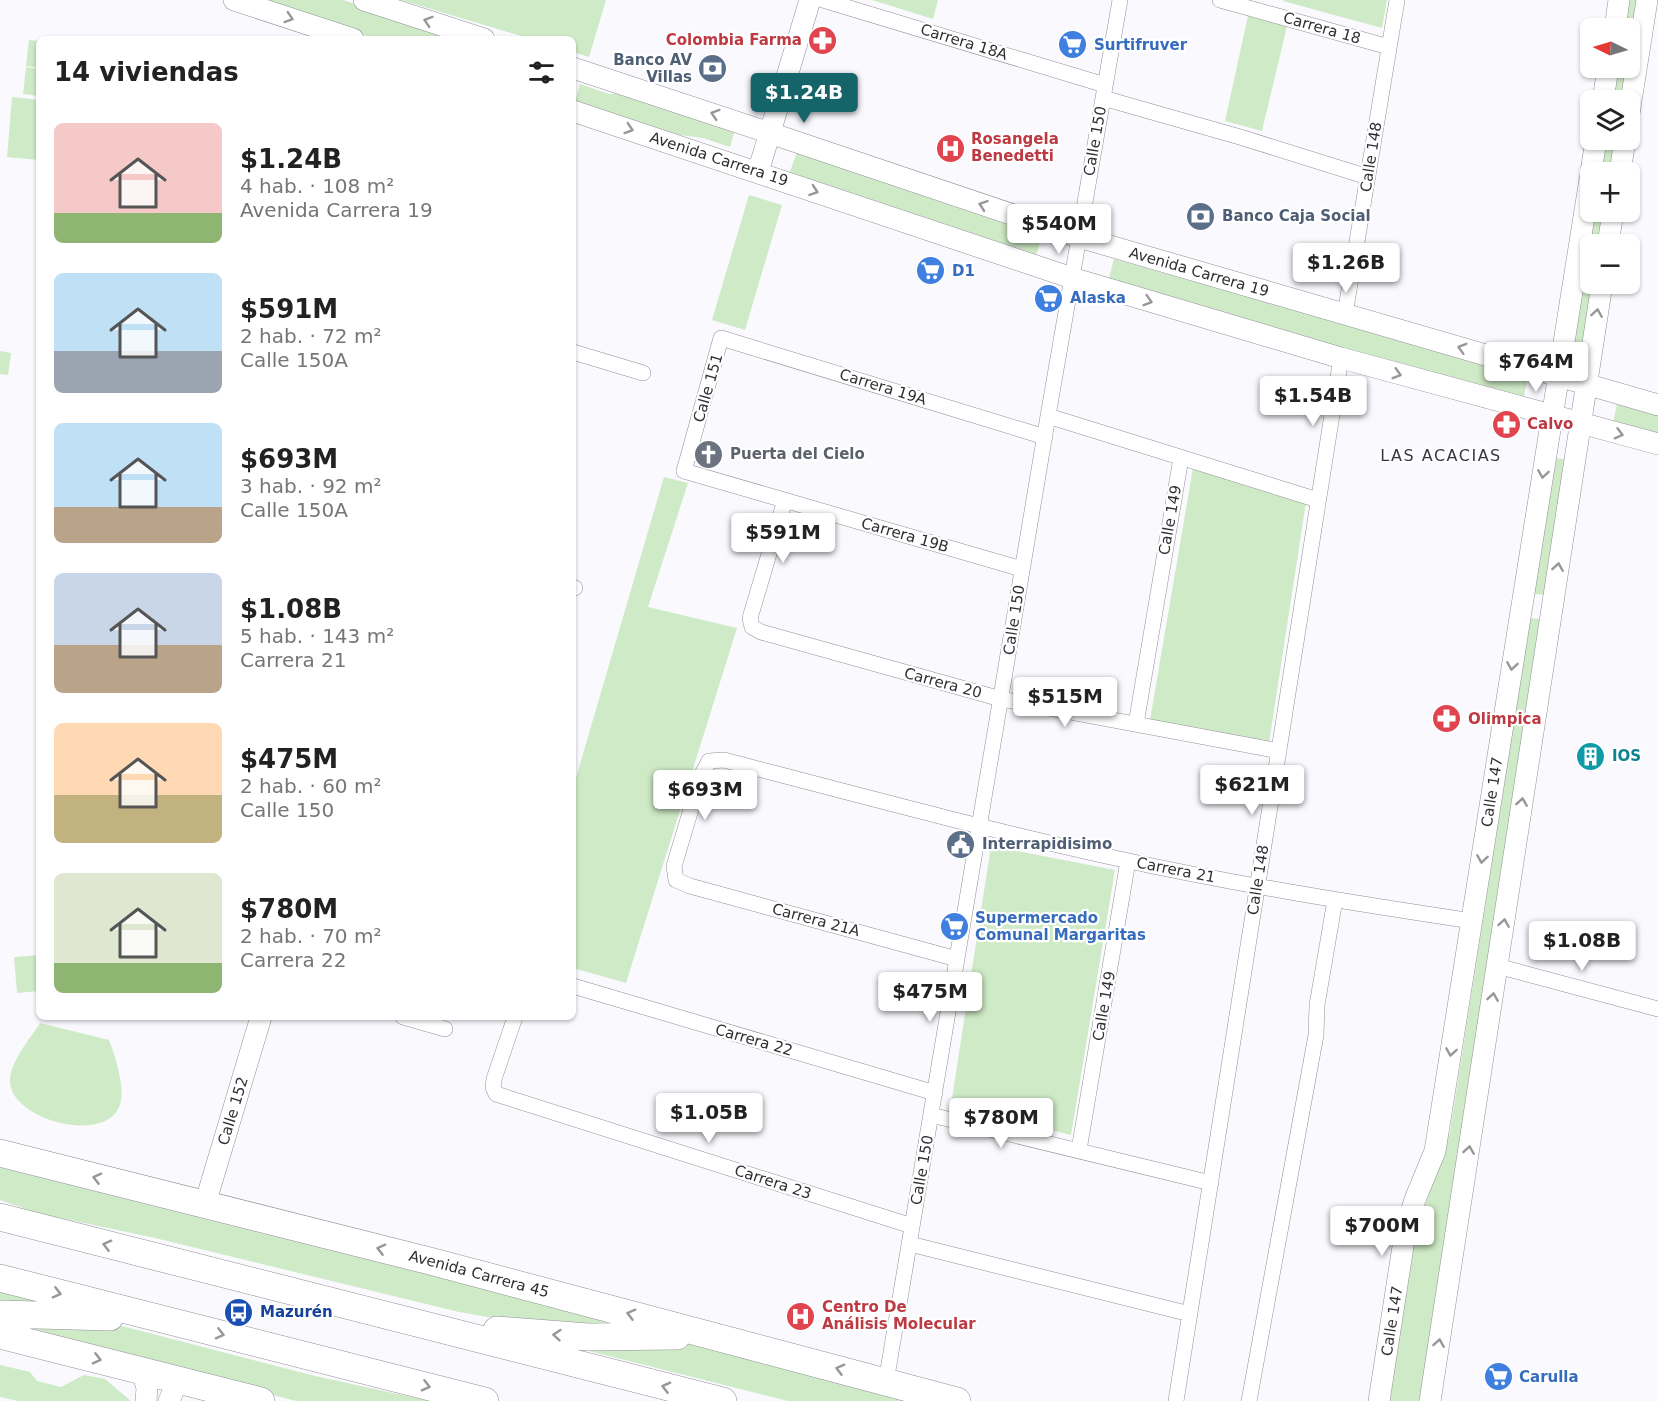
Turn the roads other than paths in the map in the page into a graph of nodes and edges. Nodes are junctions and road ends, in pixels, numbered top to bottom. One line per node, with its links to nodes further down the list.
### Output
1 (234, 0): 11 (main road, one-way to 11)
2 (367, 0): 12 (main road, one-way to 2)
3 (810, 0): 18 (main road)
4 (823, 0): 16 (street, Carrera 18A)
5 (1120, 0): 16 (street, Calle 150)
6 (1220, 0): 13 (street, Carrera 18)
7 (1397, 0): 13 (street, Calle 148)
8 (1619, 0): 10 (main road)
9 (1647, 0): 15 (main road)
10 (1616, 18)
11 (344, 36)
12 (475, 36)
13 (1389, 47): 20 (street, Calle 148)
14 (576, 69): 18 (main road, Avenida Carrera 19, one-way to 14)
15 (1633, 90)
16 (1104, 91): 20 (street, Carrera 18A); 22 (street, Calle 150)
17 (576, 112): 19 (main road, Avenida Carrera 19, one-way to 19)
18 (770, 133): 19 (main road); 22 (main road, Avenida Carrera 19, one-way to 18)
19 (758, 172): 23 (main road, Avenida Carrera 19, one-way to 23)
20 (1368, 177): 25 (street, Calle 148)
21 (1583, 222): 30 (main road, Calle 147)
22 (1079, 237): 23 (street, Calle 150); 25 (main road, Avenida Carrera 19)
23 (1072, 278): 28 (main road, Avenida Carrera 19, one-way to 28); 33 (street, Calle 150)
24 (1600, 294): 31 (main road, Calle 147, one-way to 24)
25 (1345, 314): 30 (main road, Avenida Carrera 19, one-way to 25)
26 (721, 338): 36 (street, Carrera 19A); 39 (street, Calle 151)
27 (576, 353): 29 (street)
28 (1341, 358): 34 (main road, Avenida Carrera 19, one-way to 34); 41 (street, Calle 148)
29 (643, 373)
30 (1558, 376): 31 (main road, Avenida Carrera 19); 34 (main road, Calle 147)
31 (1586, 384): 32 (main road, Avenida Carrera 19); 35 (main road, Calle 147)
32 (1658, 405)
33 (1048, 416): 36 (street, Calle 150); 38 (street)
34 (1552, 416): 35 (main road, Avenida Carrera 19); 43 (main road, Calle 147, one-way to 43)
35 (1580, 423): 37 (main road, Avenida Carrera 19, one-way to 37); 44 (main road, Calle 147, one-way to 35)
36 (1045, 436): 42 (street, Calle 150)
37 (1658, 444)
38 (1180, 458): 41 (street); 46 (street, Calle 149)
39 (684, 471): 40 (street, Carrera 19B)
40 (785, 500): 42 (street, Carrera 19B); 45 (street, Carrera 20)
41 (1318, 500): 47 (street, Calle 148)
42 (1022, 569): 45 (street, Calle 150)
43 (1522, 602): 44 (main road); 53 (main road, Calle 147, one-way to 53)
44 (1552, 607): 55 (main road, Calle 147, one-way to 44)
45 (1001, 699): 46 (street, Carrera 20); 48 (street, Calle 150)
46 (1136, 724): 47 (street, Carrera 20)
47 (1279, 751): 51 (street, Calle 148)
48 (979, 827): 49 (street, Carrera 21); 50 (street, Carrera 21); 54 (street, Calle 150)
49 (1128, 861): 51 (street, Carrera 21); 64 (street, Calle 149)
50 (676, 879): 54 (street, Carrera 21A)
51 (1257, 886): 52 (street, Carrera 21); 66 (street, Calle 148)
52 (1335, 900): 53 (street, Carrera 21); 87 (street)
53 (1472, 921): 88 (main road, Calle 147, one-way to 88)
54 (957, 959): 62 (street, Calle 150)
55 (1497, 966): 57 (street); 89 (main road, Calle 147, one-way to 55)
56 (576, 987): 62 (street, Carrera 22)
57 (1658, 1009)
58 (260, 1020): 67 (main road, Calle 152)
59 (414, 1020): 61 (street)
60 (514, 1020): 69 (street, Carrera 23)
61 (445, 1029)
62 (935, 1093): 63 (street, Calle 150)
63 (931, 1115): 64 (street); 69 (street, Calle 150)
64 (1079, 1150): 66 (street)
65 (0, 1153): 67 (highway, Avenida Carrera 45, one-way to 65)
66 (1210, 1184): 73 (street, Calle 148)
67 (205, 1204): 77 (highway, Avenida Carrera 45, one-way to 67)
68 (0, 1217): 75 (highway, one-way to 68)
69 (912, 1226): 70 (street, Calle 150)
70 (910, 1244): 73 (street); 79 (street, Calle 150)
71 (0, 1278): 74 (highway, one-way to 74)
72 (0, 1314): 74 (highway)
73 (1190, 1314): 86 (street, Calle 148)
74 (163, 1320): 83 (highway, one-way to 83)
75 (413, 1322): 77 (highway, one-way to 75); 84 (highway, one-way to 75)
76 (0, 1335): 78 (highway, one-way to 78)
77 (720, 1338): 79 (highway, Avenida Carrera 45, one-way to 77)
78 (142, 1371): 80 (highway); 81 (main road)
79 (886, 1382): 85 (highway, Avenida Carrera 45)
80 (173, 1390): 82 (highway)
81 (146, 1401)
82 (261, 1401)
83 (485, 1401)
84 (723, 1401)
85 (957, 1401)
86 (1176, 1401)
87 (1249, 1401)
88 (1379, 1401)
89 (1430, 1401)

